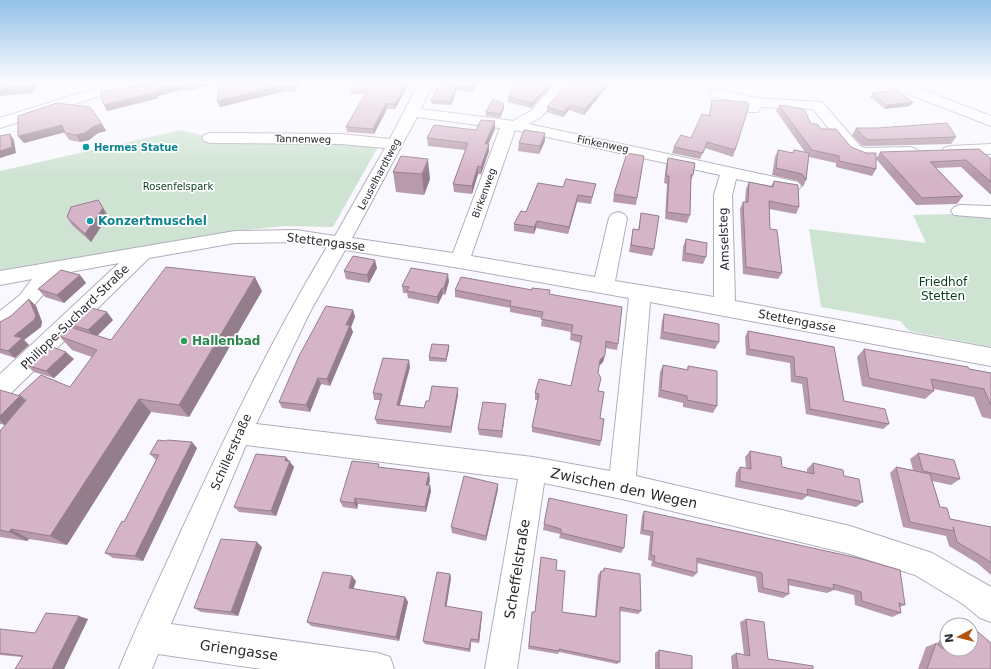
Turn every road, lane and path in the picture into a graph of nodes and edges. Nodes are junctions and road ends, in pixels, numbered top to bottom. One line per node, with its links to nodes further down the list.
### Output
1 (24, 113): 7 (street)
2 (411, 113): 11 (street, Leuselhardtweg)
3 (421, 113): 9 (street, Finkenweg)
4 (537, 113): 9 (street)
5 (824, 113): 12 (street)
6 (971, 113): 8 (street)
7 (3, 121)
8 (991, 121)
9 (512, 125): 13 (street, Finkenweg); 20 (street, Birkenweg)
10 (210, 138): 11 (street, Tannenweg)
11 (395, 144): 18 (street, Leuselhardtweg)
12 (991, 149)
13 (729, 172): 14 (street, Finkenweg); 25 (street, Amselsteg)
14 (792, 186)
15 (960, 211): 16 (street)
16 (991, 212)
17 (618, 218): 23 (street)
18 (340, 242): 19 (street, Stettengasse); 20 (street, Stettengasse); 29 (street, Schillerstraße)
19 (143, 252): 21 (street, Stettengasse); 28 (street, Philippe-Suchard-Straße)
20 (460, 262): 23 (street, Stettengasse)
21 (52, 269): 22 (street, Stettengasse); 26 (street)
22 (0, 278)
23 (603, 287): 24 (street, Stettengasse)
24 (640, 294): 25 (street, Stettengasse); 31 (street)
25 (724, 307): 27 (street, Stettengasse)
26 (0, 323)
27 (991, 357)
28 (2, 383)
29 (239, 433): 30 (street, Zwischen den Wegen); 33 (street, Schillerstraße)
30 (533, 469): 31 (street, Zwischen den Wegen); 36 (street, Scheffelstraße)
31 (622, 486): 32 (street, Zwischen den Wegen)
32 (991, 607)
33 (148, 638): 34 (street, Schillerstraße); 35 (street, Griengasse)
34 (135, 669)
35 (378, 669)
36 (501, 669)

